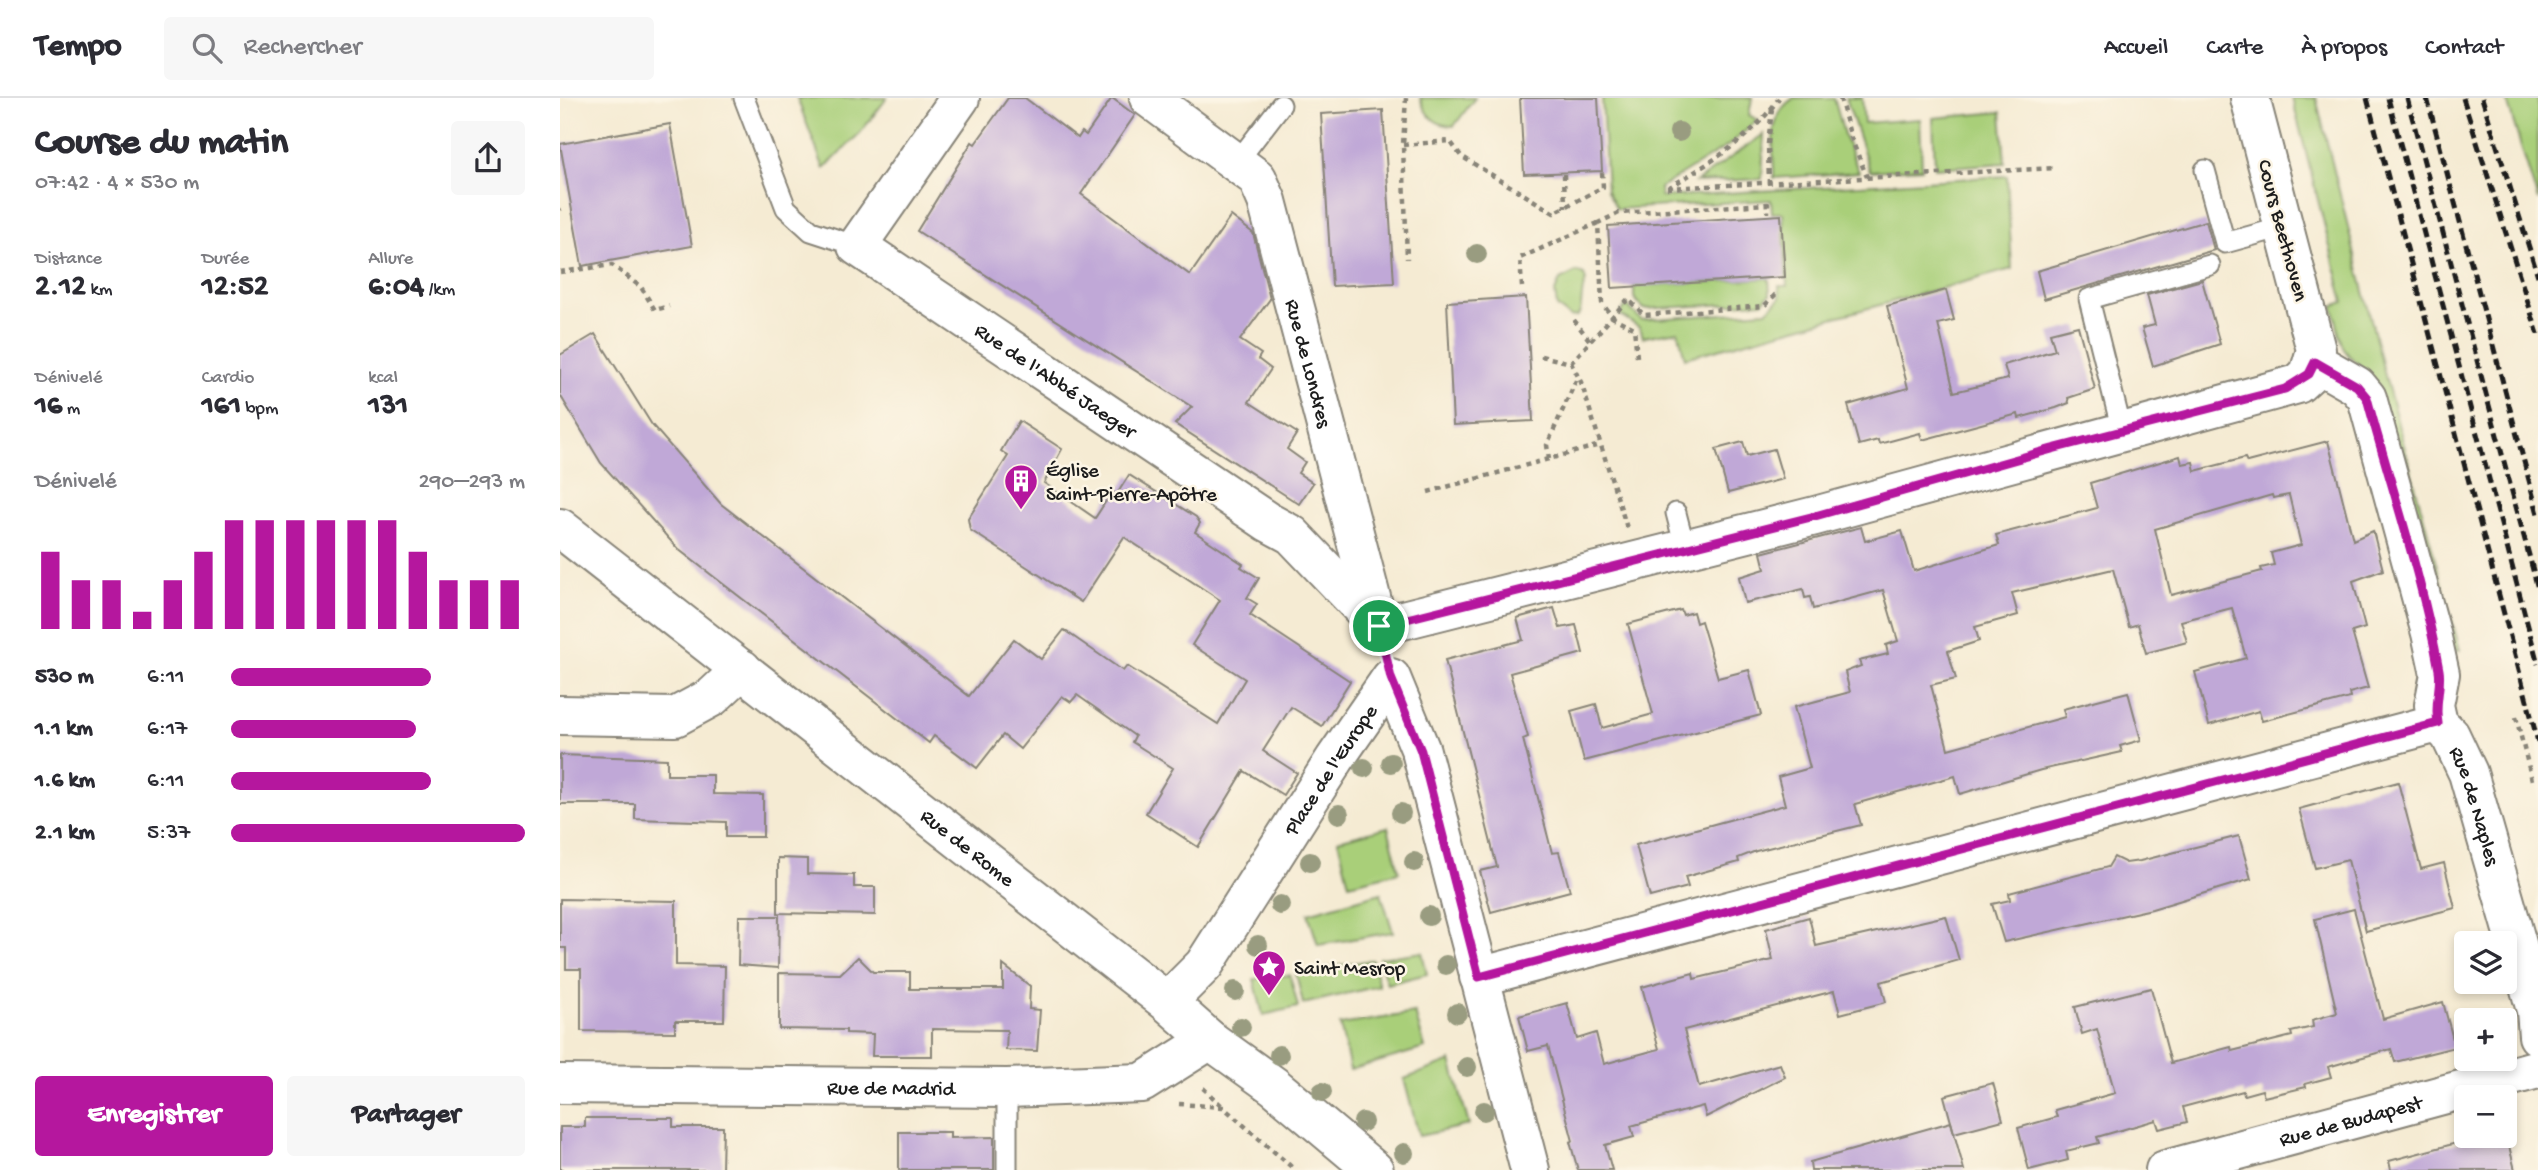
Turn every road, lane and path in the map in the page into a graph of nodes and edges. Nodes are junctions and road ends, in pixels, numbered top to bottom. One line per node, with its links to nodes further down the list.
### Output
1 (744, 98): 22 (lane)
2 (960, 98): 22 (street)
3 (1149, 98): 11 (street, Rue de Londres)
4 (1406, 98): 10 (path)
5 (1779, 98): 9 (path)
6 (1840, 98): 16 (path)
7 (2250, 98): 21 (street, Cours Beethoven)
8 (1281, 106): 11 (lane)
9 (1772, 108): 17 (path); 17 (path)
10 (1403, 145): 18 (path); 23 (path)
11 (1237, 162): 43 (street, Rue de Londres)
12 (2054, 168): 16 (path)
13 (2204, 170): 21 (lane)
14 (1602, 172): 18 (path)
15 (1563, 174): 18 (path)
16 (1867, 177): 17 (path)
17 (1769, 184)
18 (1565, 208)
19 (1768, 213): 20 (path)
20 (1598, 223): 26 (path); 29 (path)
21 (2283, 227): 34 (street, Cours Beethoven)
22 (857, 246): 43 (street, Rue de l'Abbé Jaeger)
23 (1407, 259)
24 (2210, 265): 37 (lane)
25 (560, 272): 28 (path)
26 (1522, 287)
27 (1777, 293): 29 (path)
28 (669, 306)
29 (1612, 317): 31 (path); 33 (path)
30 (1574, 320): 31 (path)
31 (1590, 341): 35 (path)
32 (1541, 356): 35 (path)
33 (1637, 357)
34 (2315, 362): 37 (street); 48 (street, Rue de Naples)
35 (1571, 363): 36 (path)
36 (1578, 376): 38 (path); 39 (path)
37 (2122, 431): 43 (street)
38 (1601, 445): 39 (path); 42 (path)
39 (1549, 459): 40 (path)
40 (1428, 492)
41 (560, 528): 44 (street, Rue de Rome)
42 (1629, 534)
43 (1379, 626): 45 (street, Rue de Londres)
44 (743, 669): 46 (street); 51 (street, Rue de Rome)
45 (1391, 678): 50 (street, Place de l'Europe); 51 (street, Place de l'Europe)
46 (560, 715)
47 (2516, 717): 49 (path)
48 (2438, 723): 50 (street); 52 (street, Rue de Naples)
49 (2533, 784)
50 (1479, 977): 59 (street, Place de l'Europe)
51 (1167, 1002): 53 (street, Rue de Rome)
52 (2538, 1036)
53 (1210, 1040): 56 (street, Rue de Madrid); 58 (street, Rue de Rome)
54 (2538, 1069): 60 (street, Rue de Budapest)
55 (560, 1084): 56 (street, Rue de Madrid)
56 (1007, 1088): 57 (lane)
57 (1007, 1170)
58 (1374, 1170)
59 (1530, 1170)
60 (2165, 1170)

